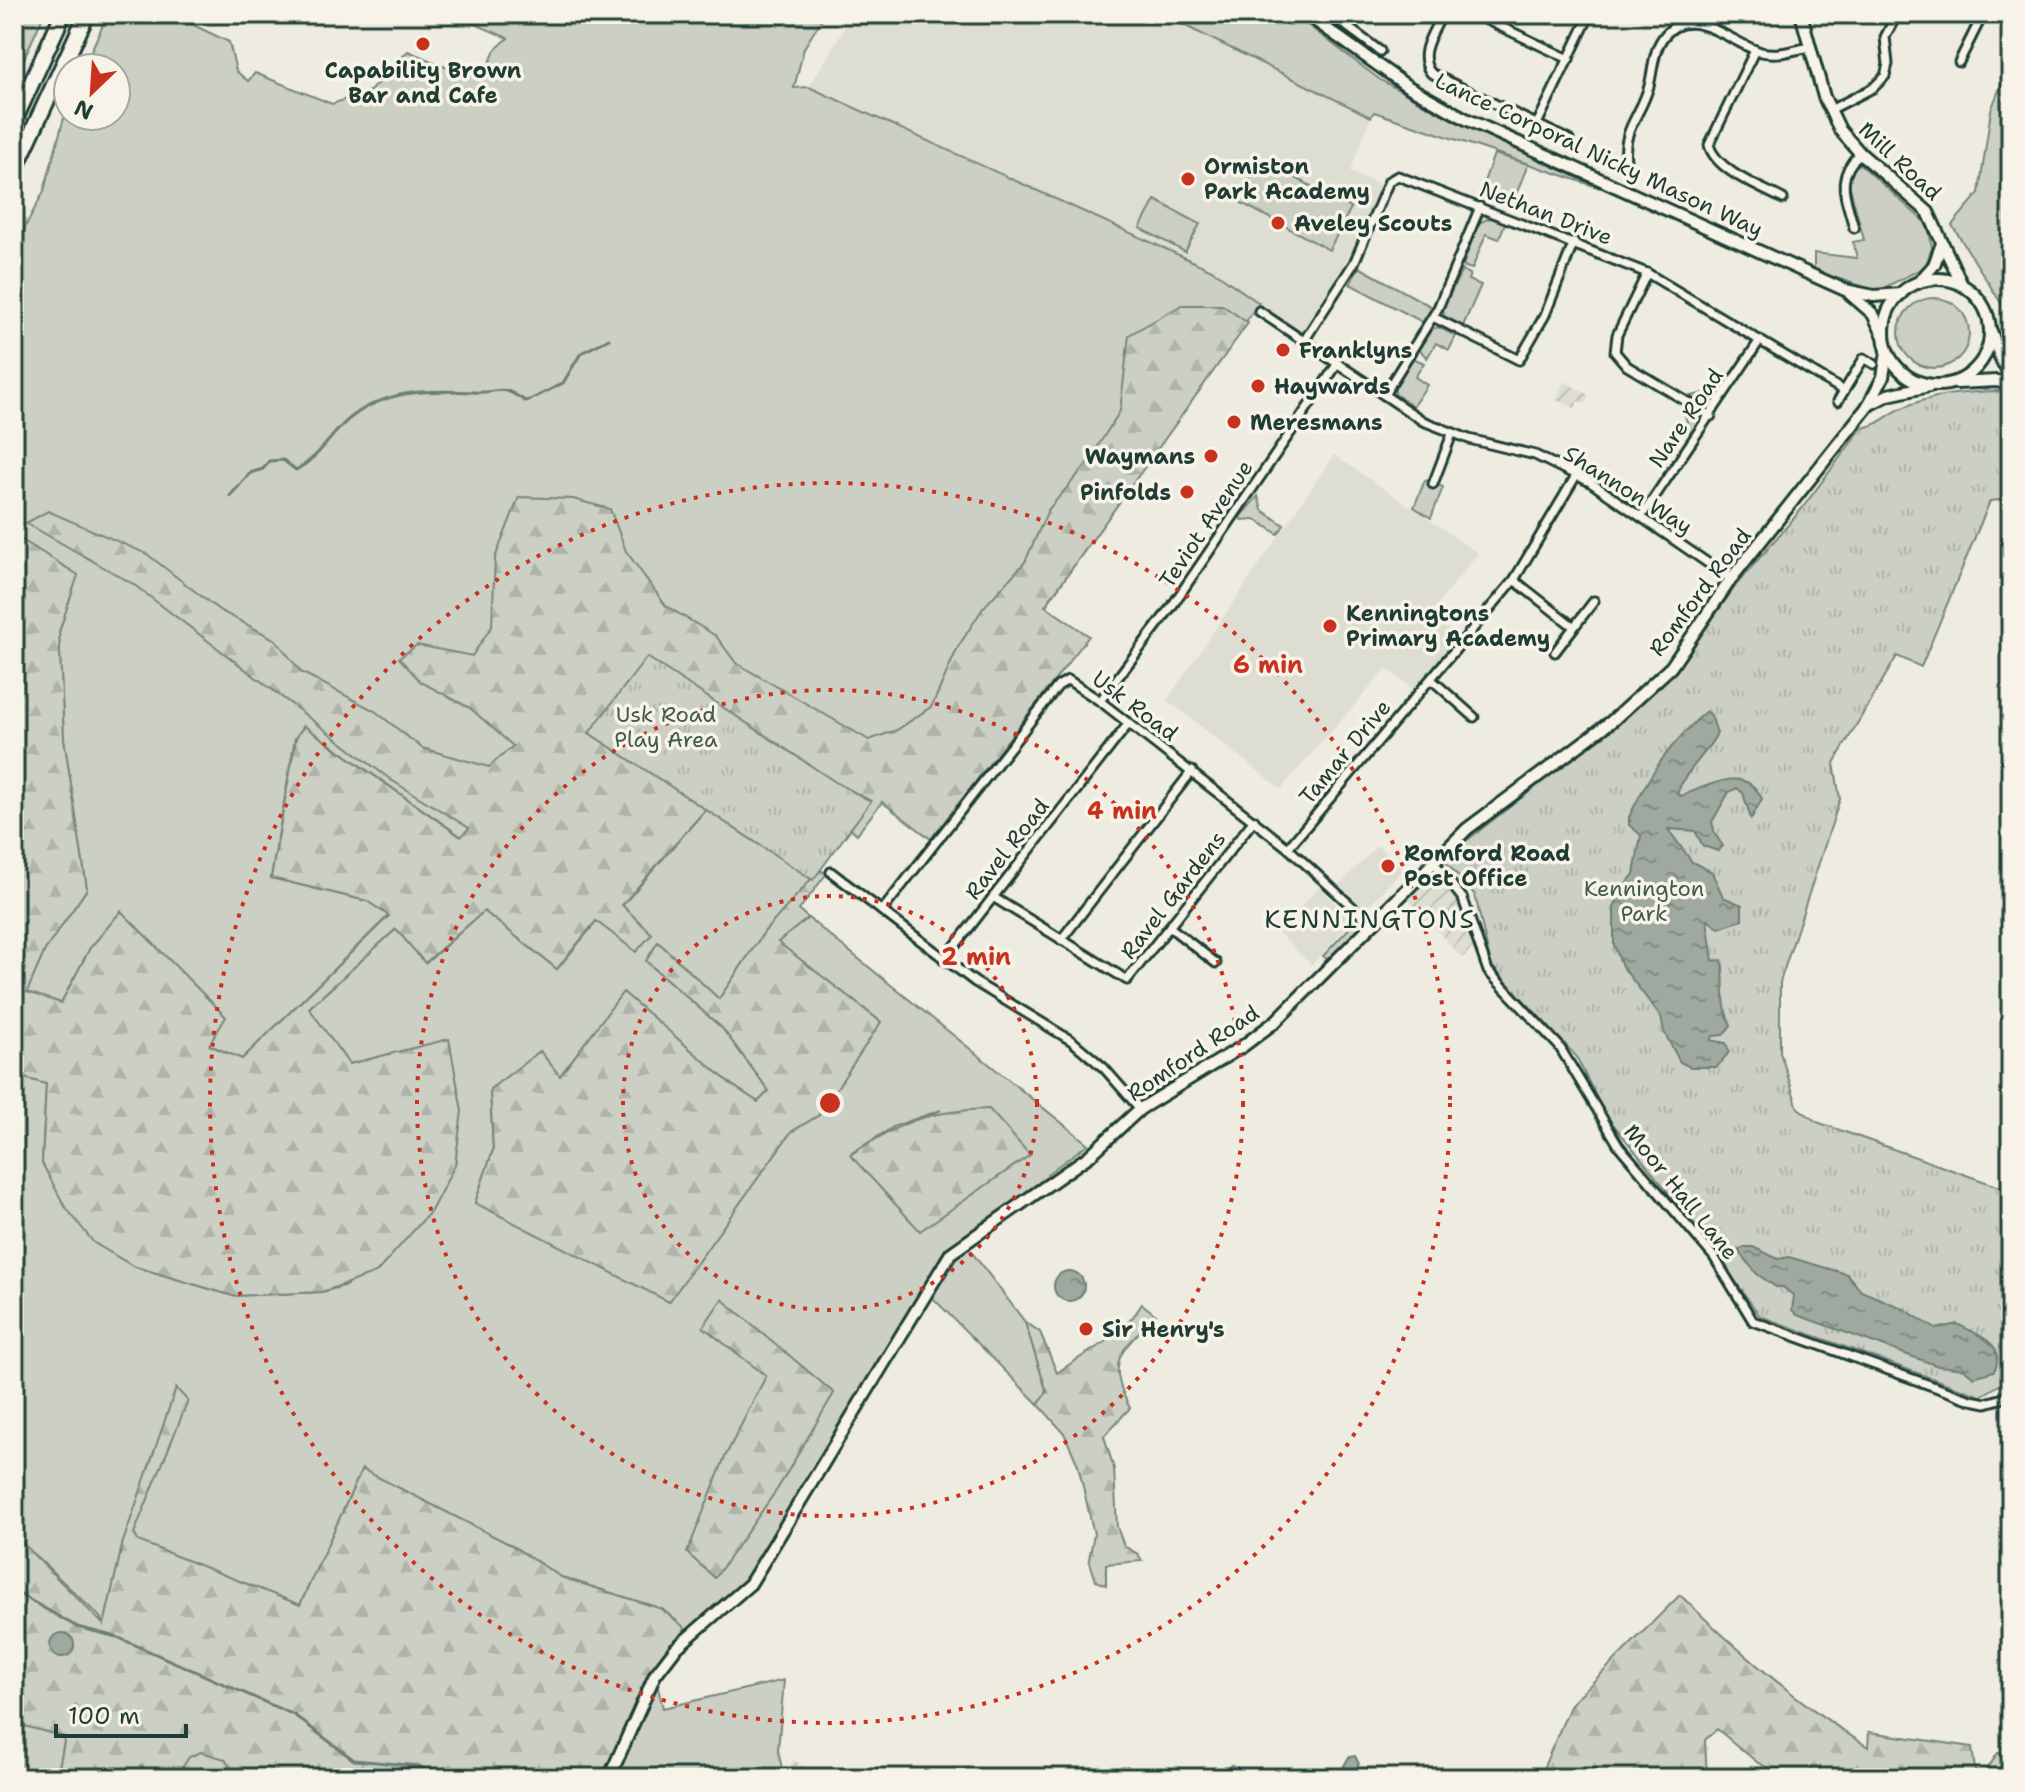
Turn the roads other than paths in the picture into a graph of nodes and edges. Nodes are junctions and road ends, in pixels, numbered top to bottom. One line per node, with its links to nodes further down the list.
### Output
1 (63, 14): 17 (highway)
2 (87, 14): 22 (highway)
3 (1306, 14): 31 (street, Lance Corporal Nicky Mason Way)
4 (1330, 14): 13 (street)
5 (1442, 14): 18 (street)
6 (1474, 14): 14 (street)
7 (1590, 14): 14 (street)
8 (1801, 14): 11 (street, Mill Road)
9 (1897, 14): 16 (street)
10 (1983, 14): 15 (street)
11 (1810, 47): 12 (street); 16 (street, Mill Road)
12 (1755, 50): 21 (street); 23 (street)
13 (1380, 51)
14 (1569, 59): 18 (street)
15 (1959, 62)
16 (1830, 110): 20 (street, Mill Road)
17 (14, 121)
18 (1537, 124): 19 (street)
19 (1569, 140)
20 (1860, 153): 25 (street); 27 (street, Mill Road)
21 (1626, 161)
22 (14, 171)
23 (1783, 199)
24 (1480, 207): 26 (street, Nethan Drive); 34 (street); 38 (street, Nethan Drive)
25 (1854, 228)
26 (1574, 242): 28 (street, Nethan Drive); 34 (street)
27 (1941, 246): 29 (street); 30 (street, Mill Road)
28 (1647, 273): 37 (street, Nethan Drive); 50 (street)
29 (1918, 283): 30 (street); 32 (street)
30 (1962, 285): 35 (street)
31 (1845, 290): 32 (street, Lance Corporal Nicky Mason Way); 36 (street, Lance Corporal Nicky Mason Way)
32 (1901, 294): 36 (street)
33 (1259, 311): 38 (street, Shannon Way)
34 (1433, 317): 47 (street)
35 (1991, 331): 42 (street); 43 (street)
36 (1885, 338): 39 (street)
37 (1760, 340): 46 (street, Nethan Drive); 50 (street, Nare Road)
38 (1304, 341): 40 (street, Shannon Way)
39 (1887, 352): 45 (street); 49 (street, Romford Road)
40 (1338, 363): 47 (street, Shannon Way); 61 (street, Teviot Avenue)
41 (1874, 364): 46 (street)
42 (2011, 374)
43 (1955, 383): 44 (street); 45 (street)
44 (2011, 384)
45 (1931, 386): 49 (street)
46 (1844, 391): 48 (street)
47 (1384, 395): 51 (street, Shannon Way)
48 (1838, 401)
49 (1868, 406): 55 (street, Romford Road)
50 (1711, 416): 54 (street, Nare Road)
51 (1452, 434): 52 (street, Shannon Way); 53 (street)
52 (1577, 474): 54 (street, Shannon Way); 56 (street, Tamar Drive)
53 (1433, 484)
54 (1641, 517): 55 (street, Shannon Way)
55 (1731, 579): 67 (street, Romford Road)
56 (1514, 580): 58 (street); 60 (street, Tamar Drive)
57 (1594, 601): 58 (street)
58 (1574, 627): 59 (street)
59 (1555, 652)
60 (1431, 679): 62 (street); 66 (street, Tamar Drive)
61 (1100, 701): 63 (street, Usk Road); 70 (street, Usk Road)
62 (1474, 717)
63 (1129, 723): 64 (street, Usk Road); 69 (street, Ravel Road)
64 (1192, 771): 65 (street, Usk Road); 73 (street)
65 (1254, 820): 66 (street, Usk Road); 72 (street, Ravel Gardens)
66 (1288, 848): 71 (street, Usk Road)
67 (1433, 861): 71 (street, Romford Road); 77 (street, Moor Hall Lane)
68 (831, 872): 70 (street)
69 (993, 897): 73 (street, Ravel Gardens); 74 (street, Ravel Road)
70 (882, 911): 74 (street)
71 (1370, 923): 76 (street, Romford Road)
72 (1171, 928): 73 (street, Ravel Gardens); 75 (street)
73 (1061, 940)
74 (944, 960): 76 (street)
75 (1216, 963)
76 (1140, 1109): 78 (street, Romford Road)
77 (2011, 1396)
78 (609, 1778)

